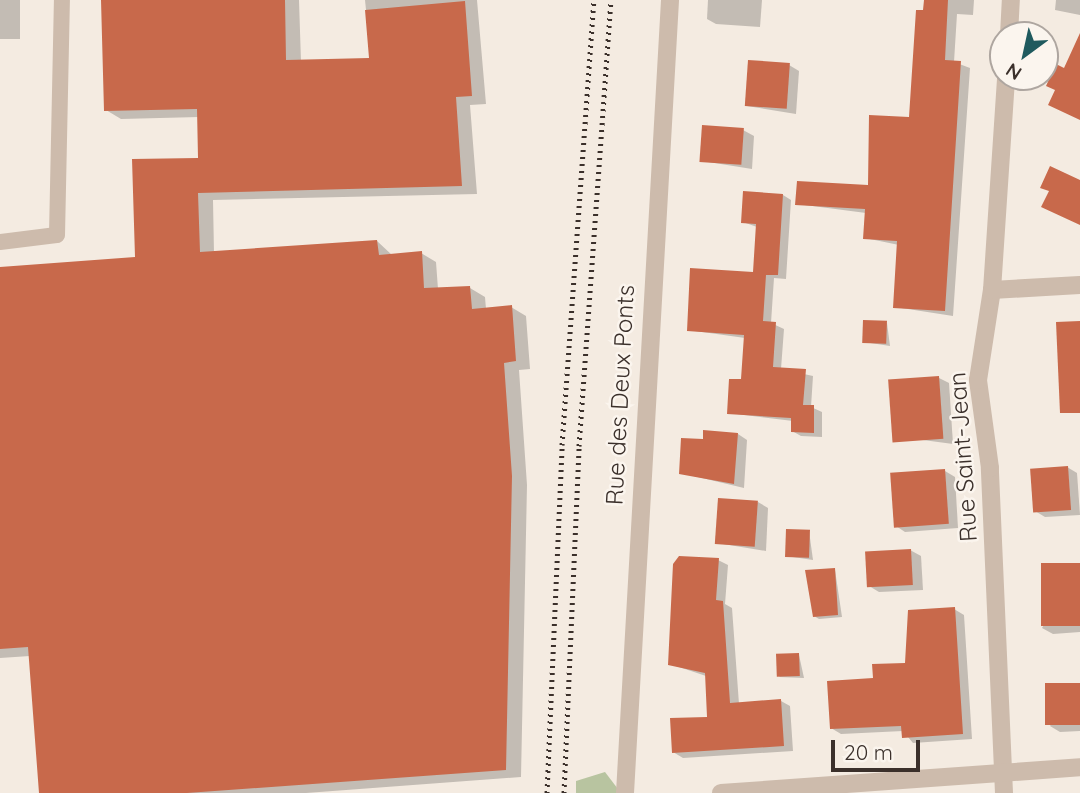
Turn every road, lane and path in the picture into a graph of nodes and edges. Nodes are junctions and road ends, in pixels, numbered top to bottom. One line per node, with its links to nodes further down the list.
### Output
1 (62, 0): 6 (lane)
2 (670, 0): 11 (street, Rue des Deux Ponts)
3 (1012, 0): 4 (street)
4 (1010, 21)
5 (1005, 91): 8 (street, Rue Saint-Jean)
6 (0, 242)
7 (1080, 285): 8 (street)
8 (992, 290): 10 (street, Rue Saint-Jean)
9 (1080, 767): 10 (street)
10 (1003, 772): 12 (street); 13 (street, Rue Saint-Jean)
11 (625, 793)
12 (721, 793)
13 (1004, 793)

